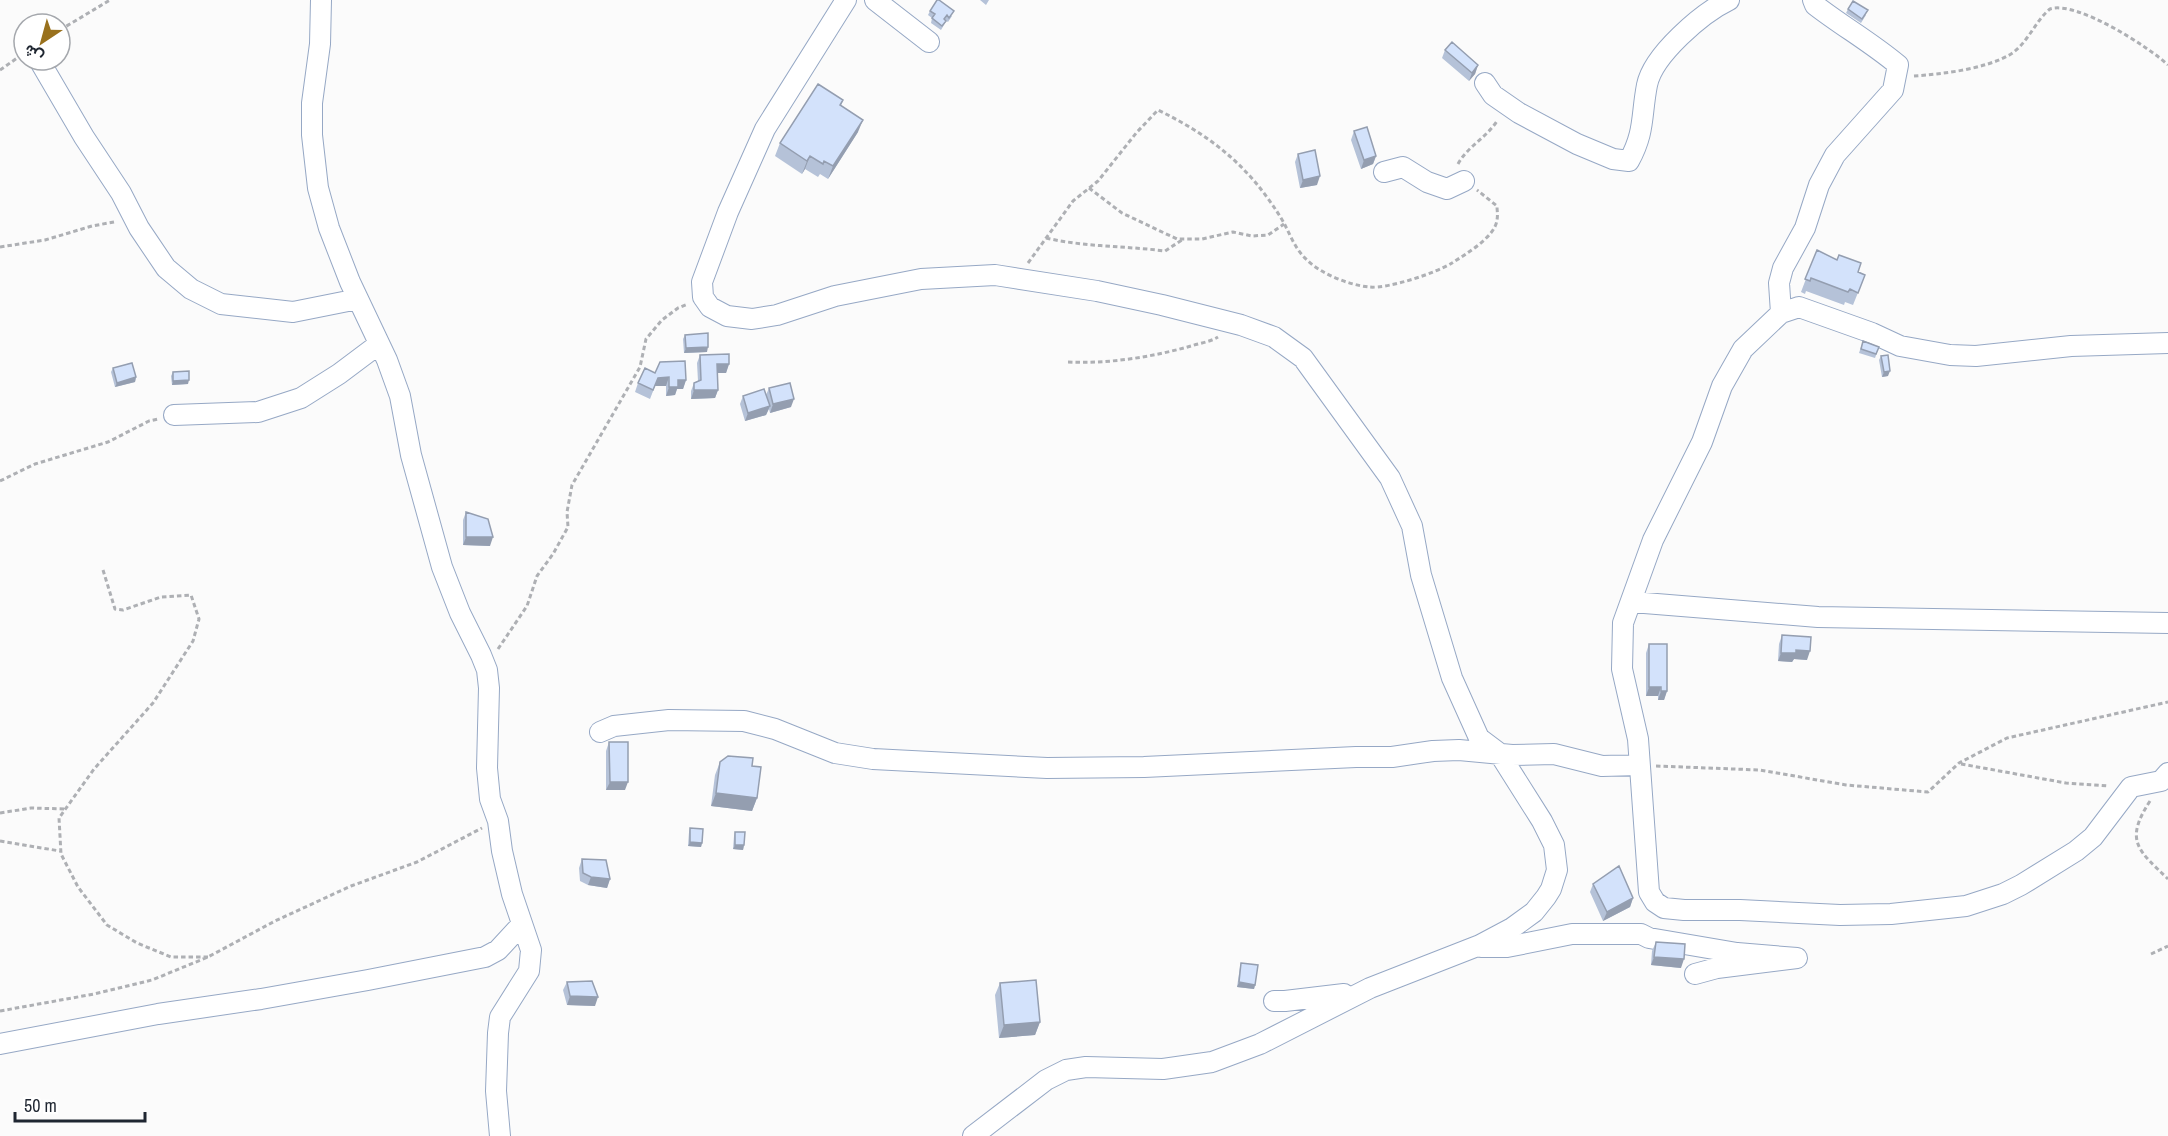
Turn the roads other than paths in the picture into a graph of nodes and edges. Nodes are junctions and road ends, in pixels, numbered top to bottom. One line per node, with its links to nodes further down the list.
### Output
1 (321, 0): 11 (street)
2 (846, 0): 19 (street)
3 (875, 0): 6 (street)
4 (1728, 0): 8 (street)
5 (1813, 0): 12 (street)
6 (929, 42)
7 (46, 72): 11 (street)
8 (1485, 83)
9 (1384, 172): 10 (street)
10 (1464, 181)
11 (358, 299): 14 (street)
12 (1781, 313): 13 (street); 16 (street)
13 (2168, 343)
14 (379, 344): 15 (street); 22 (street)
15 (174, 415)
16 (1632, 602): 17 (street); 20 (street)
17 (2168, 622)
18 (600, 732): 19 (street)
19 (1499, 753): 20 (street); 23 (street)
20 (1639, 765): 21 (street)
21 (2164, 777)
22 (522, 924): 27 (street); 28 (street)
23 (1475, 947): 24 (street); 25 (street)
24 (1695, 974)
25 (1370, 988): 26 (street); 29 (street)
26 (1274, 1000)
27 (0, 1044)
28 (500, 1136)
29 (973, 1136)

